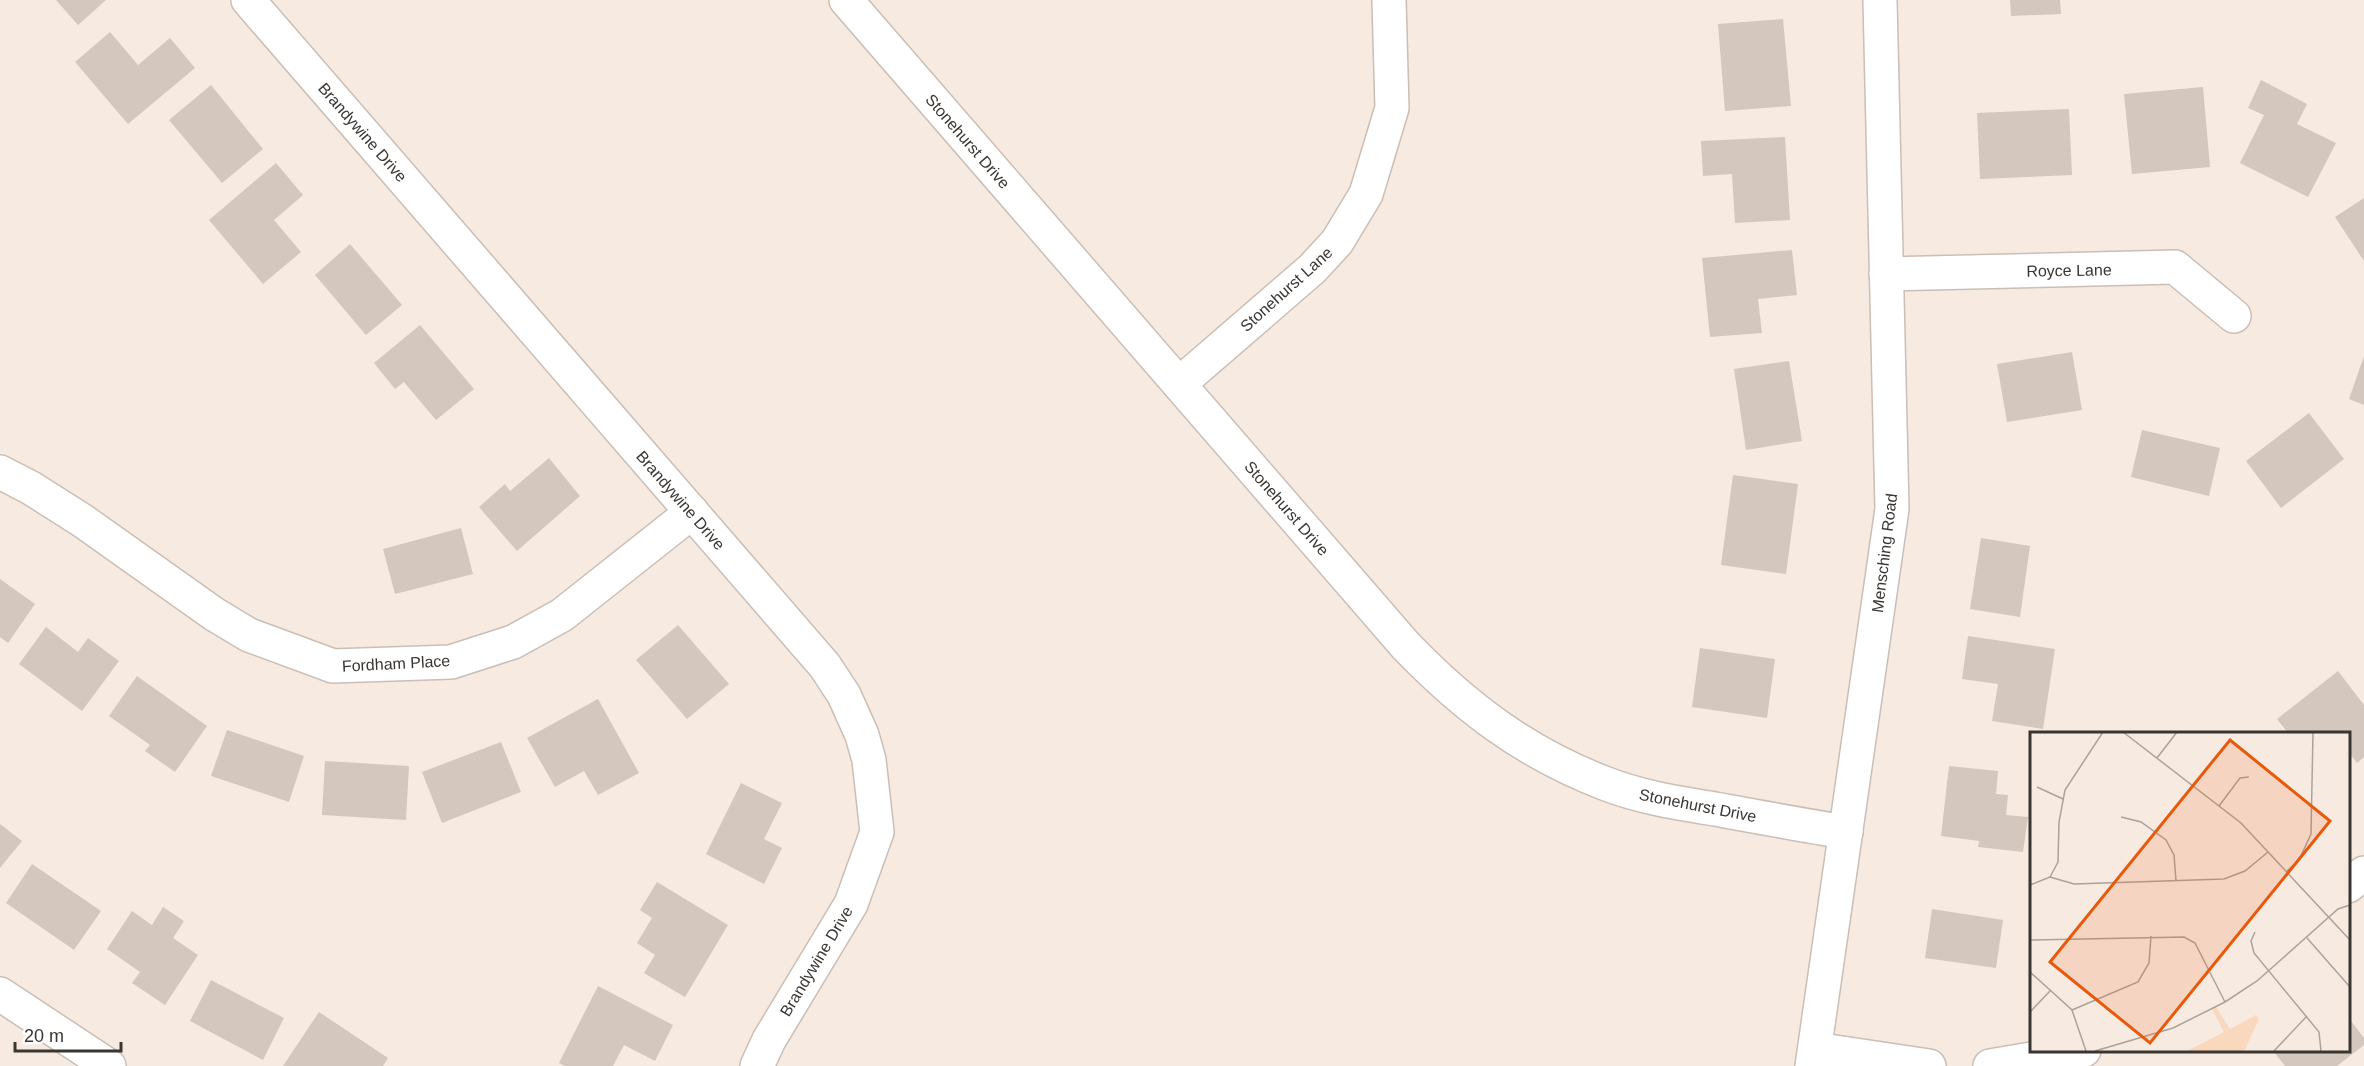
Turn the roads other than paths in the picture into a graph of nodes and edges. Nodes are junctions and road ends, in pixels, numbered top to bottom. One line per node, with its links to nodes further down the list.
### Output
1 (248, 0): 9 (street, Brandywine Drive)
2 (846, 0): 7 (street, Stonehurst Drive)
3 (1389, 0): 7 (street, Stonehurst Lane)
4 (1880, 0): 5 (street, Mensching Road)
5 (1886, 274): 6 (street, Royce Lane); 10 (street, Mensching Road)
6 (2234, 316)
7 (1179, 384): 10 (street, Stonehurst Drive)
8 (0, 472): 9 (street, Fordham Place)
9 (692, 512): 17 (street, Brandywine Drive)
10 (1846, 832): 15 (street, Mensching Road)
11 (2364, 873): 12 (street)
12 (2349, 885)
13 (0, 994): 16 (street)
14 (2078, 1051): 19 (street)
15 (1814, 1057): 18 (street)
16 (109, 1066)
17 (757, 1066)
18 (1929, 1066)
19 (1990, 1066)

